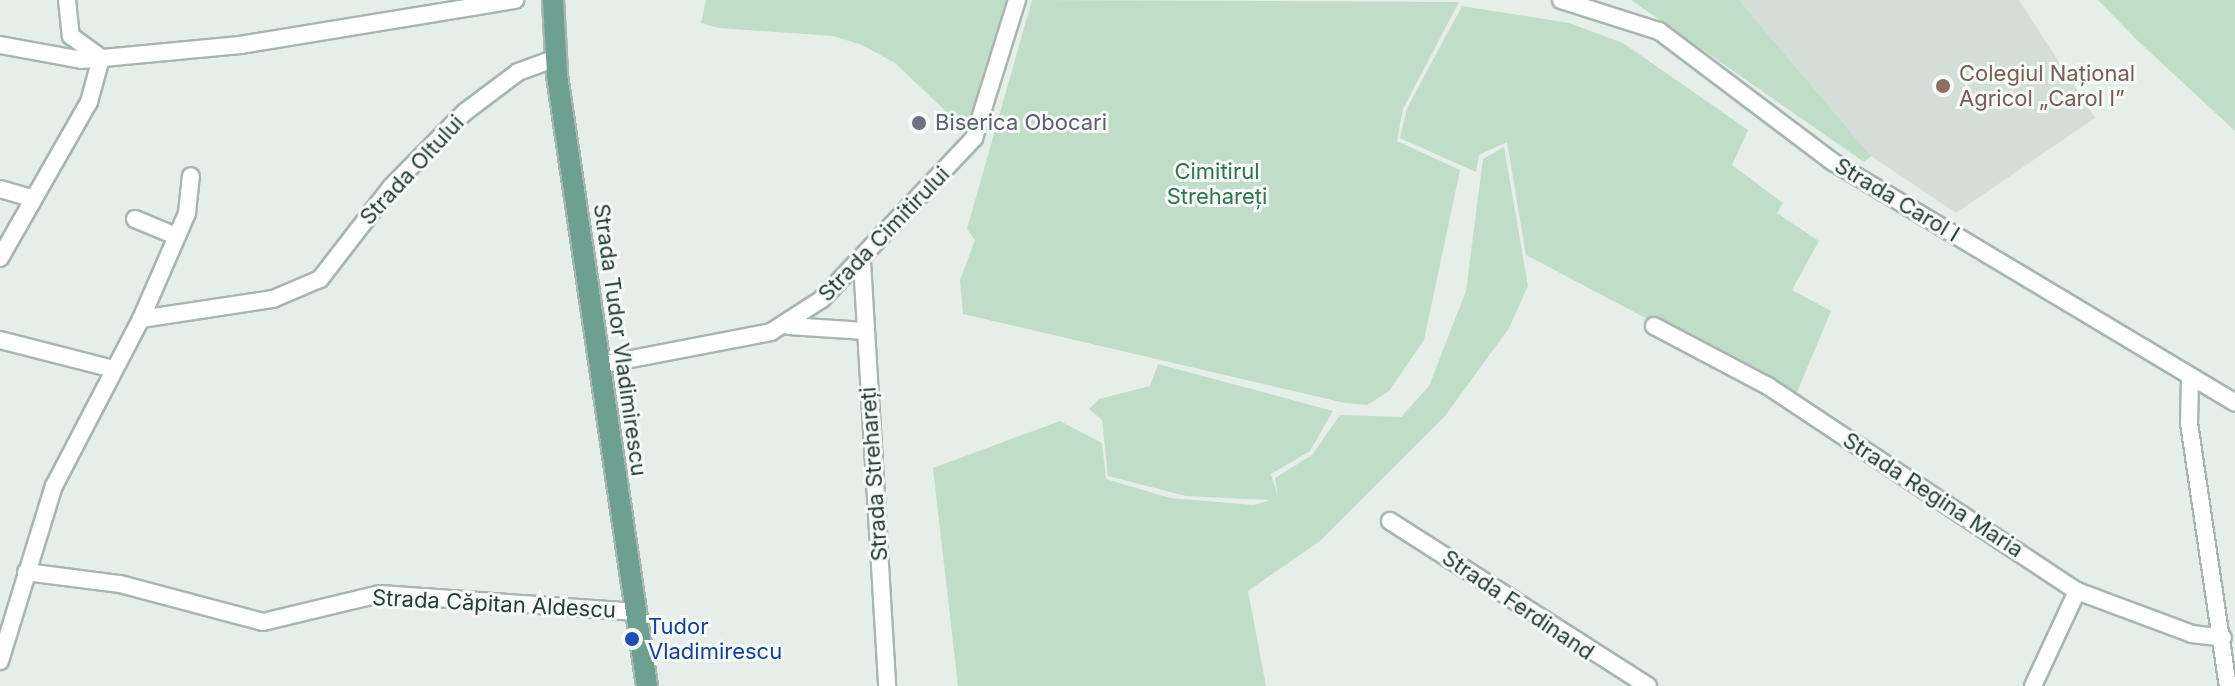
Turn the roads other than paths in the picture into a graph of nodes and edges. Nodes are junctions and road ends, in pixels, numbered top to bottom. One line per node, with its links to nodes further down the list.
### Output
1 (67, 0): 7 (street)
2 (515, 0): 7 (street)
3 (553, 0): 8 (main road, Strada Tudor Vladimirescu)
4 (1017, 0): 15 (street, Strada Cimitirului)
5 (1561, 0): 23 (street, Strada Carol I)
6 (0, 45): 7 (street)
7 (101, 58): 11 (street)
8 (556, 58): 16 (street, Strada Oltului); 21 (main road, Strada Tudor Vladimirescu)
9 (191, 176): 13 (street)
10 (0, 189): 11 (street)
11 (32, 198): 14 (street)
12 (135, 219): 13 (street)
13 (176, 236): 16 (street)
14 (0, 258)
15 (862, 262): 17 (street, Strada Cimitirului); 19 (street, Strada Strehareți)
16 (141, 319): 22 (street)
17 (789, 326): 19 (street, Strada Cimitirului); 21 (street, Strada Cimitirului)
18 (1654, 326): 27 (street, Strada Regina Maria)
19 (865, 331): 32 (street, Strada Strehareți)
20 (0, 340): 22 (street)
21 (600, 365): 28 (main road, Strada Tudor Vladimirescu)
22 (114, 369): 26 (street)
23 (2190, 377): 24 (street, Strada Carol I); 29 (street)
24 (2235, 403)
25 (1390, 521): 33 (street, Strada Ferdinand)
26 (26, 572): 28 (street, Strada Căpitan Aldescu); 30 (street)
27 (2077, 591): 29 (street, Strada Regina Maria); 34 (street)
28 (636, 612): 31 (main road, Strada Tudor Vladimirescu)
29 (2223, 638): 35 (street)
30 (0, 661)
31 (647, 686)
32 (887, 686)
33 (1648, 686)
34 (2033, 686)
35 (2228, 686)

